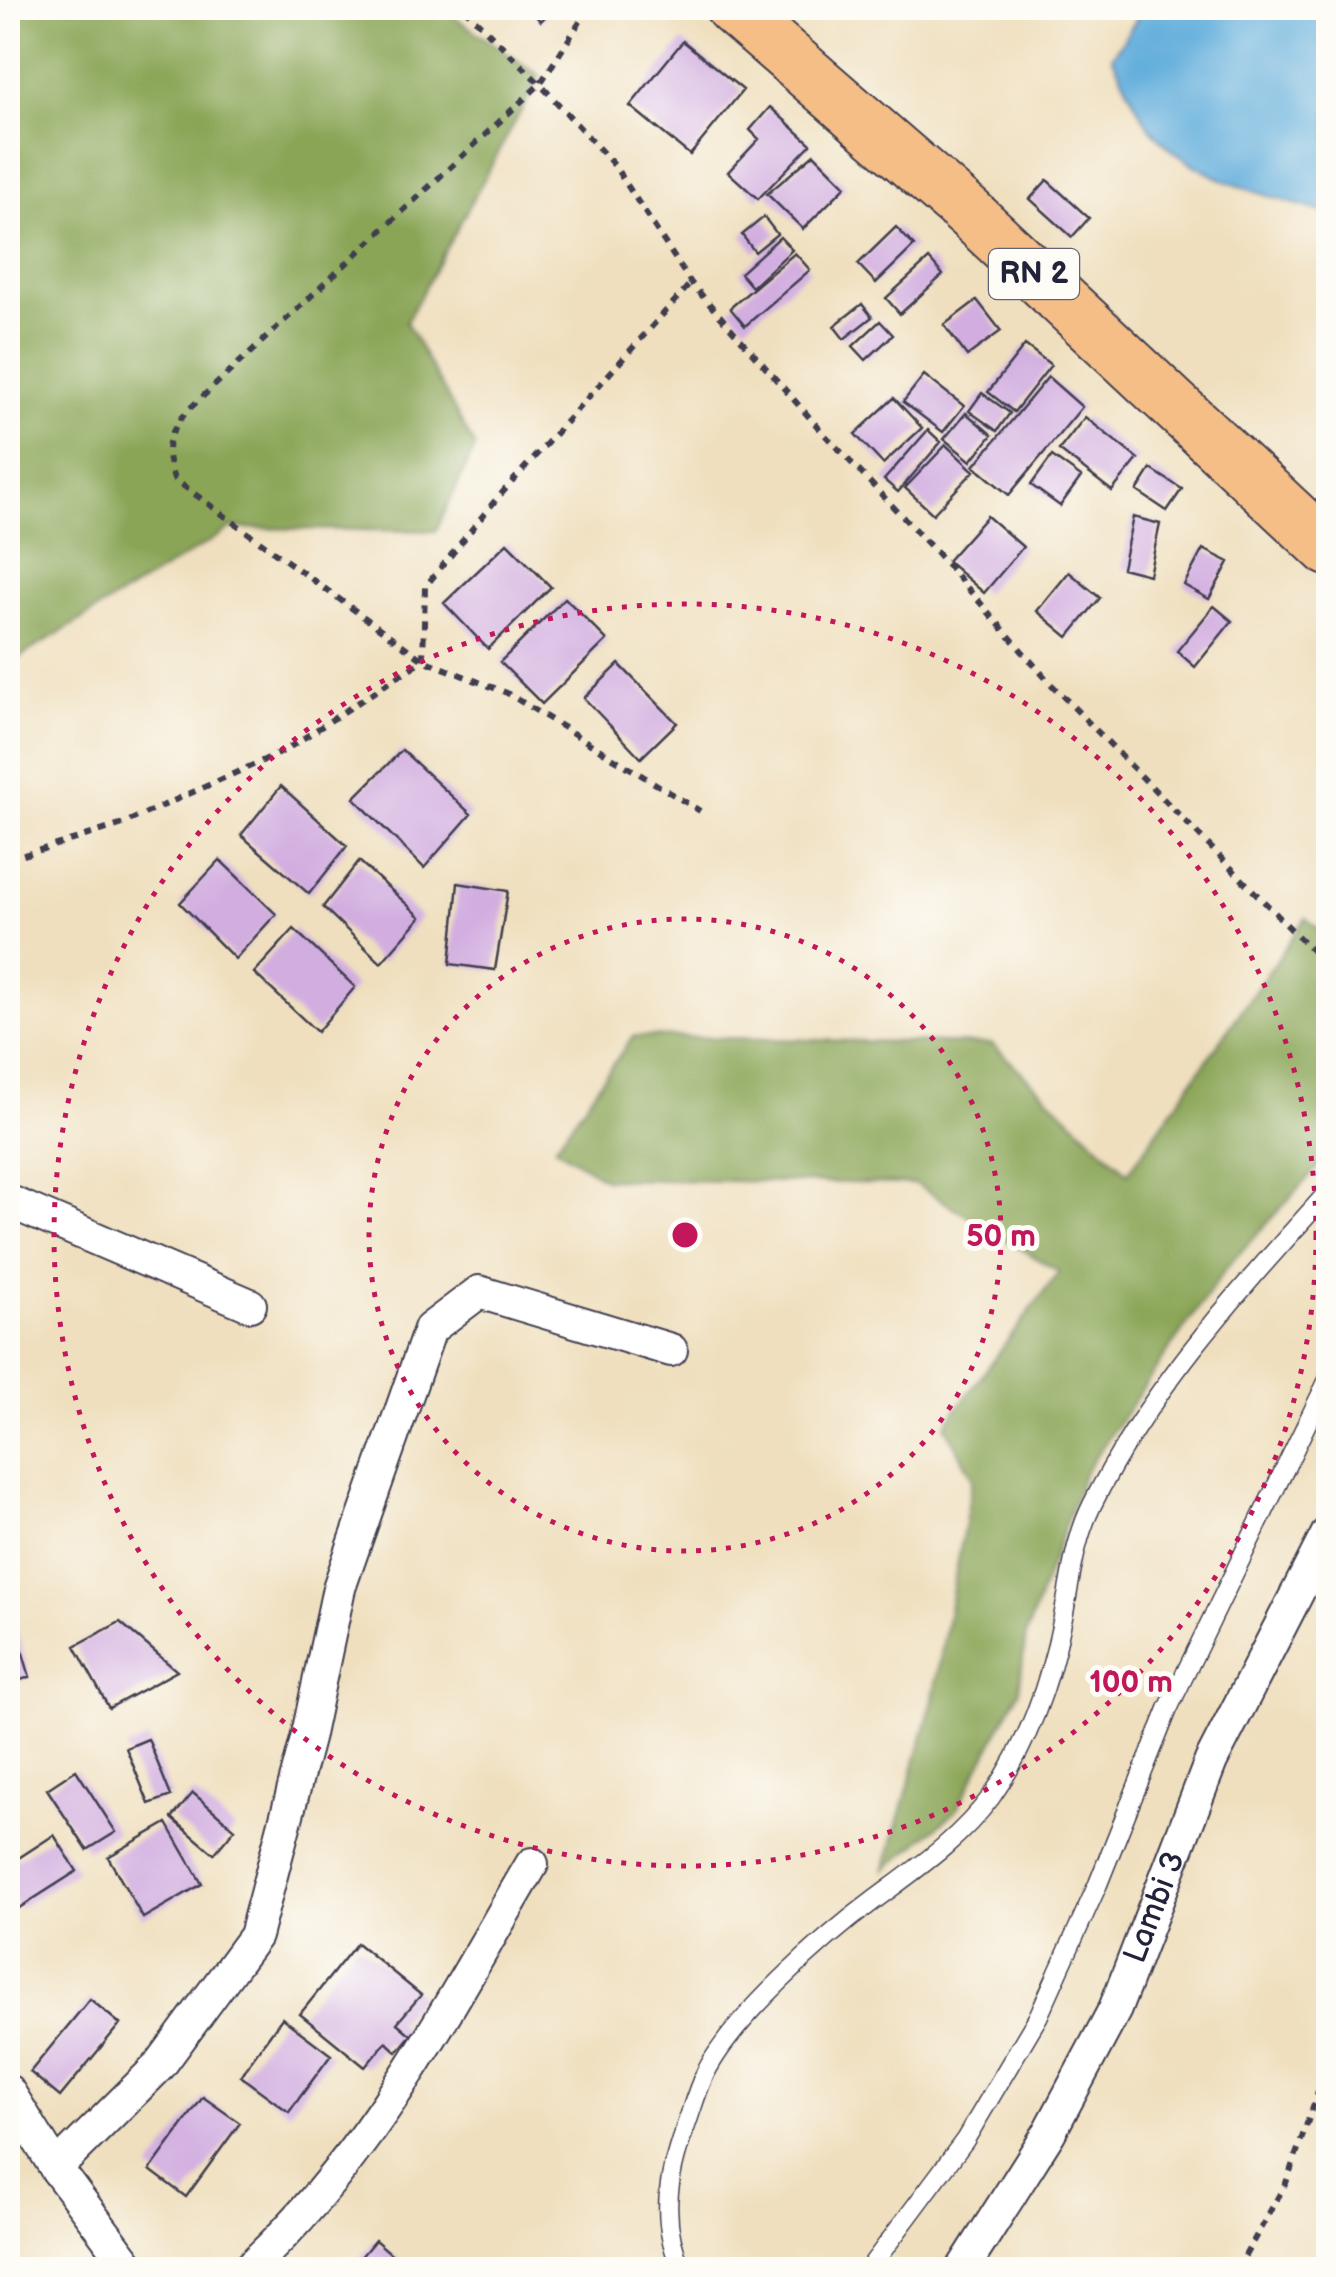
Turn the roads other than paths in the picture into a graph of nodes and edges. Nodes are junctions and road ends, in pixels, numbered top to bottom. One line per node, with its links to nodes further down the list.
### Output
1 (732, 8): 2 (main road, RN 2)
2 (1328, 549)
3 (1328, 1192): 14 (lane)
4 (8, 1201): 5 (street)
5 (250, 1305)
6 (670, 1350): 11 (street)
7 (1328, 1380): 15 (lane)
8 (1328, 1533): 16 (street, Lambi 3)
9 (532, 1864): 13 (street)
10 (8, 2091): 11 (street)
11 (56, 2168): 12 (street)
12 (132, 2270)
13 (247, 2270)
14 (682, 2270)
15 (868, 2270)
16 (962, 2270)

